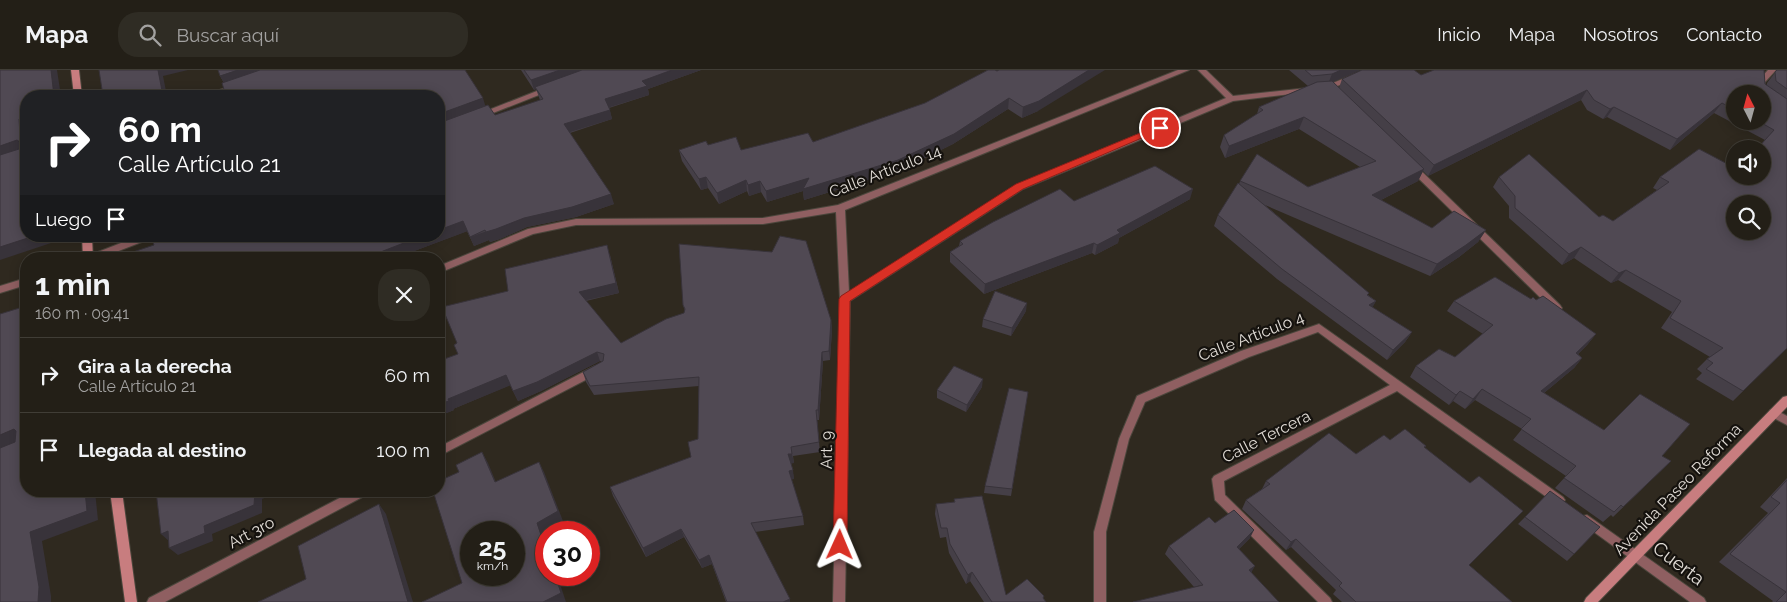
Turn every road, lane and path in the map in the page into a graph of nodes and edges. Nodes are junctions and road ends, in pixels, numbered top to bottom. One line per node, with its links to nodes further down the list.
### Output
1 (74, 70): 9 (main road)
2 (1185, 70): 14 (street, Calle Artículo 14)
3 (1202, 70): 11 (street)
4 (1371, 70): 11 (street)
5 (1772, 70): 7 (street)
6 (241, 85): 10 (street)
7 (1761, 85)
8 (556, 87): 12 (street)
9 (77, 90)
10 (225, 90)
11 (1231, 99): 20 (street)
12 (475, 116)
13 (1408, 164): 21 (street)
14 (840, 208): 17 (street, Calle Artículo 14); 20 (street, Art. 9)
15 (133, 242): 16 (street)
16 (107, 252)
17 (445, 267)
18 (20, 283): 19 (street)
19 (0, 290)
20 (845, 299): 35 (street, Art. 9)
21 (1564, 315)
22 (601, 367): 27 (street)
23 (1398, 386): 30 (street, Calle Artículo 4); 36 (street, Calle Artículo 4); 37 (street, Calle Tercera)
24 (1787, 400): 25 (main road, Avenida Paseo Reforma)
25 (1774, 413): 26 (street); 32 (main road, Avenida Paseo Reforma)
26 (1787, 421)
27 (445, 449)
28 (117, 497): 33 (main road)
29 (353, 497): 34 (street, Art 3ro)
30 (1564, 504)
31 (1580, 515): 32 (street)
32 (1636, 554): 38 (main road, Avenida Paseo Reforma); 39 (street, Cuerta)
33 (131, 602)
34 (153, 602)
35 (839, 602)
36 (1100, 602)
37 (1326, 602)
38 (1590, 602)
39 (1700, 602)

